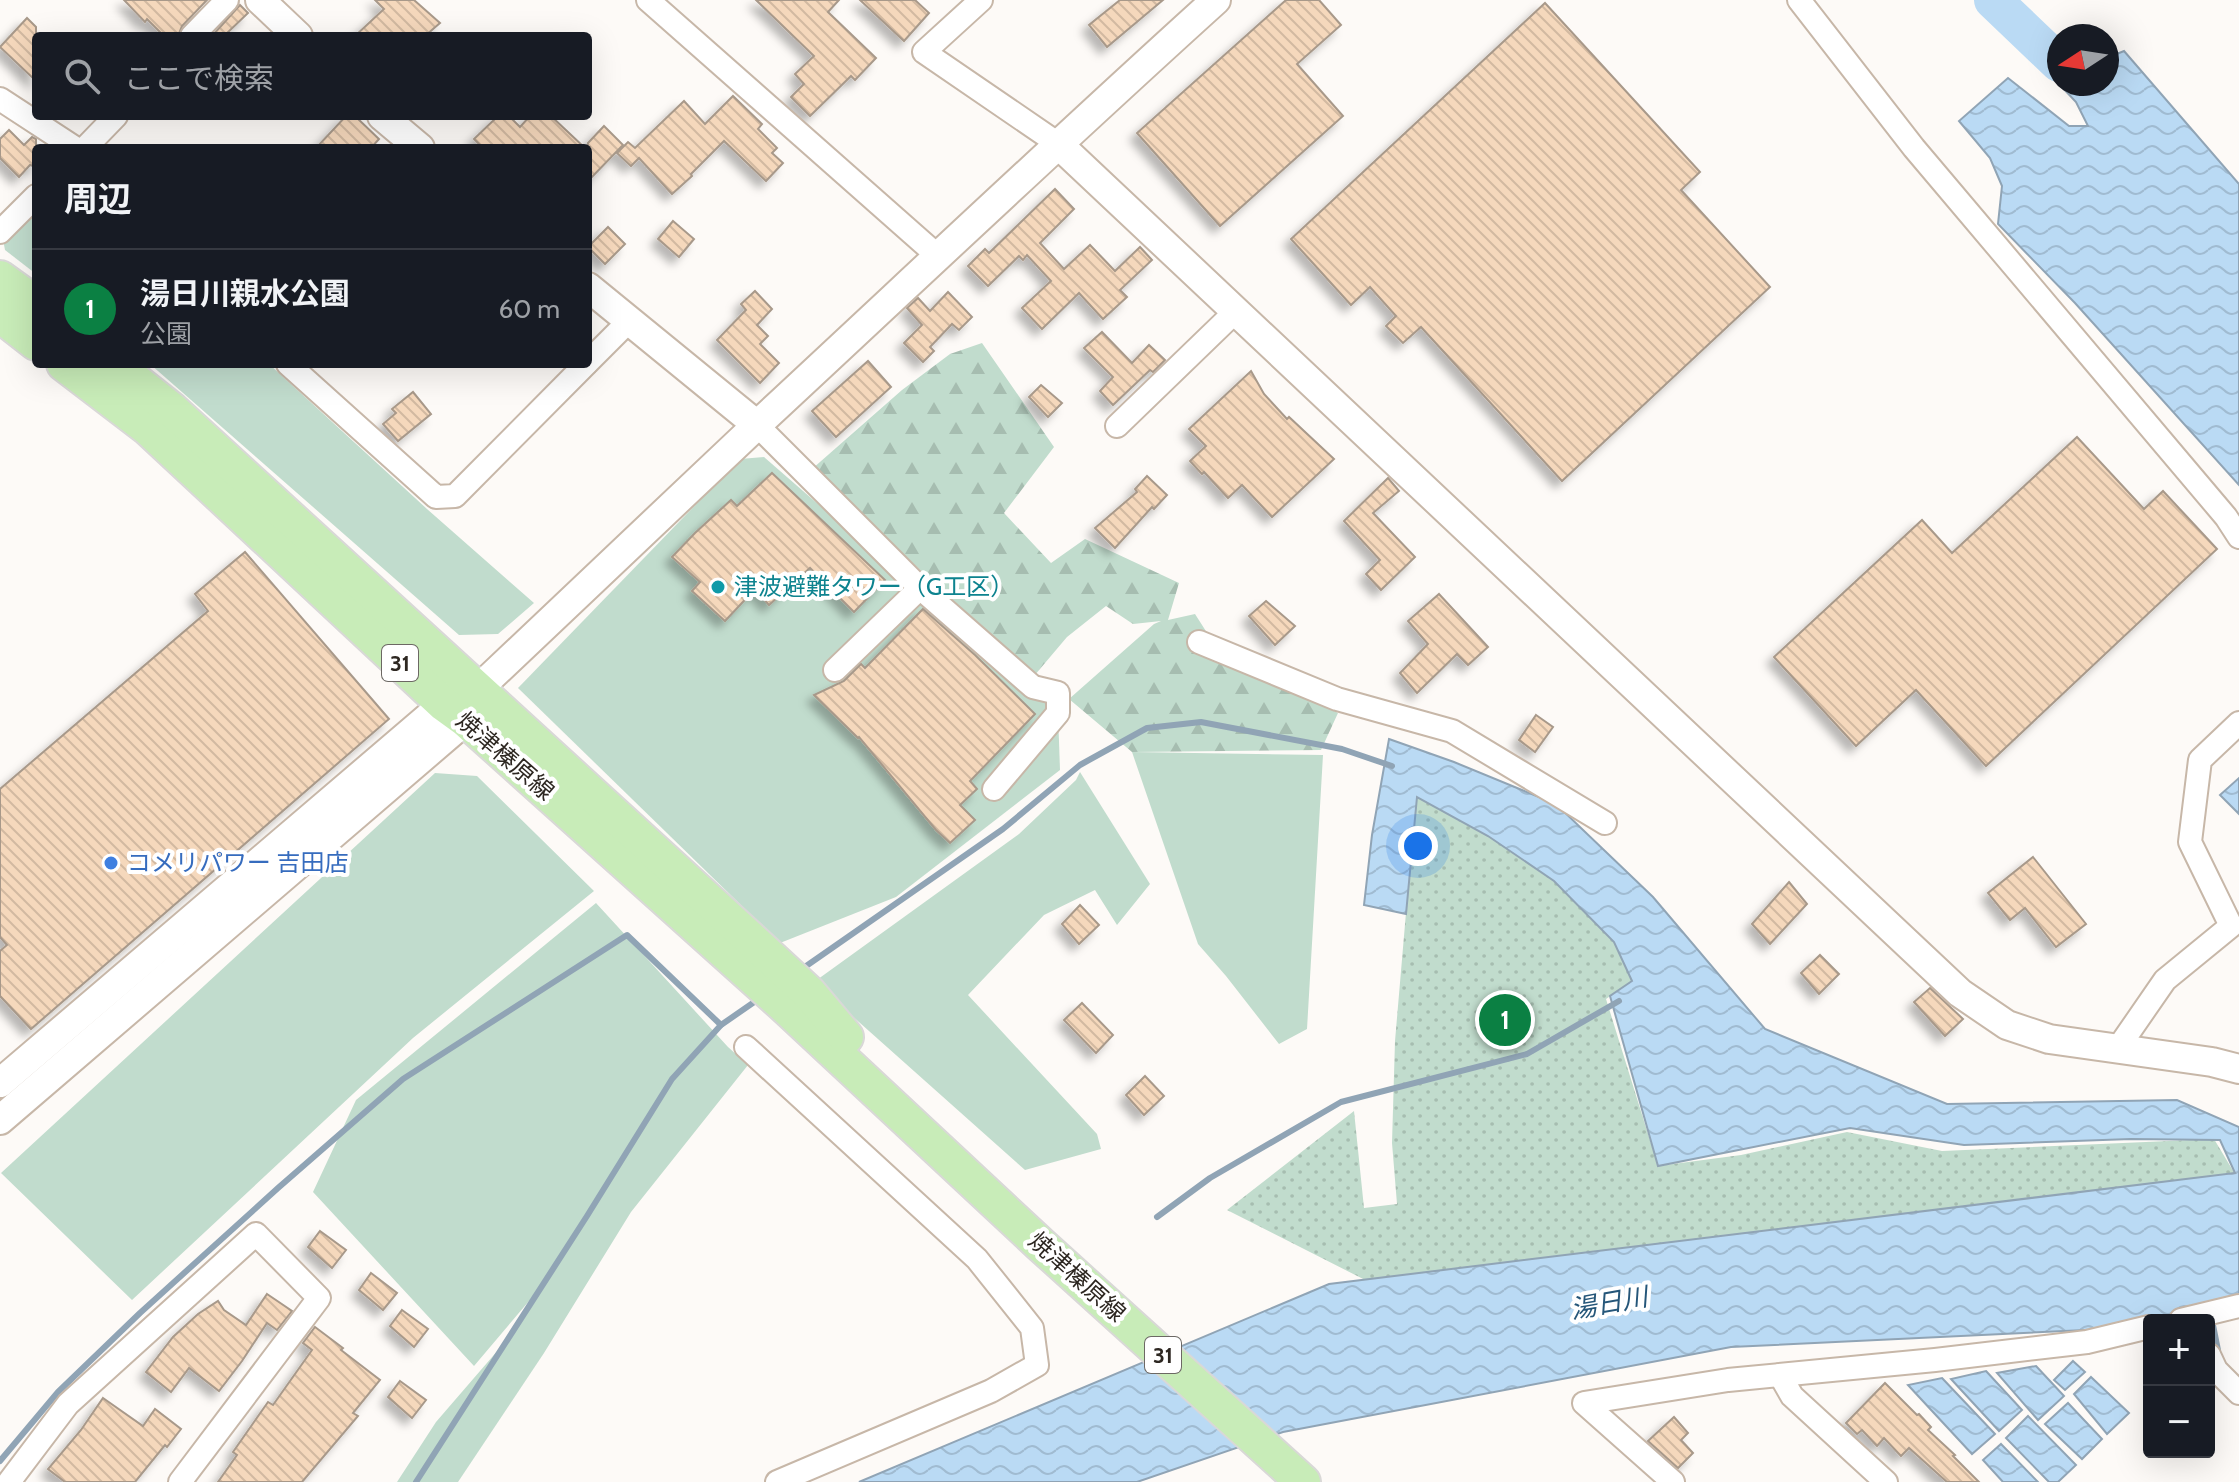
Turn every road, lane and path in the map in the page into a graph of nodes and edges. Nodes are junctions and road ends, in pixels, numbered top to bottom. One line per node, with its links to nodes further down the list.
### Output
1 (227, 0): 7 (street)
2 (260, 0): 8 (street)
3 (648, 0): 20 (street)
4 (981, 0): 14 (street)
5 (1216, 0): 14 (street)
6 (1799, 0): 35 (street)
7 (196, 32)
8 (294, 32)
9 (0, 99): 10 (street)
10 (32, 120)
11 (32, 120): 15 (street)
12 (112, 120): 16 (street)
13 (387, 120): 17 (street)
14 (1057, 143): 20 (street); 24 (street)
15 (69, 144)
16 (89, 144)
17 (415, 144)
18 (32, 200): 19 (street)
19 (0, 232)
20 (939, 257): 33 (street)
21 (0, 278): 23 (main road)
22 (592, 290): 26 (street)
23 (32, 301)
24 (1236, 311): 34 (street); 44 (street)
25 (0, 315): 27 (main road)
26 (629, 321): 28 (street); 33 (street)
27 (32, 340)
28 (592, 358)
29 (69, 368): 39 (main road, 焼津榛原線 / 31)
30 (119, 368): 39 (main road, 焼津榛原線 / 31)
31 (292, 368): 32 (street)
32 (582, 368)
33 (757, 425): 36 (street); 39 (street)
34 (1117, 426)
35 (2239, 537)
36 (920, 588): 38 (street); 41 (street)
37 (1199, 642): 42 (street)
38 (835, 670)
39 (462, 705): 46 (street); 47 (street); 54 (main road, 焼津榛原線 / 31)
40 (2239, 723): 44 (street)
41 (994, 789)
42 (1605, 823)
43 (746, 1047): 57 (street)
44 (2118, 1048): 45 (street)
45 (2239, 1069)
46 (0, 1083)
47 (0, 1120)
48 (2239, 1306): 49 (street)
49 (2207, 1314)
50 (2143, 1328): 52 (street)
51 (2215, 1368): 53 (street)
52 (1780, 1375): 58 (street); 59 (street)
53 (2239, 1393)
54 (1298, 1477)
55 (19, 1478): 56 (street)
56 (180, 1482)
57 (777, 1482)
58 (1673, 1482)
59 (1886, 1482)

